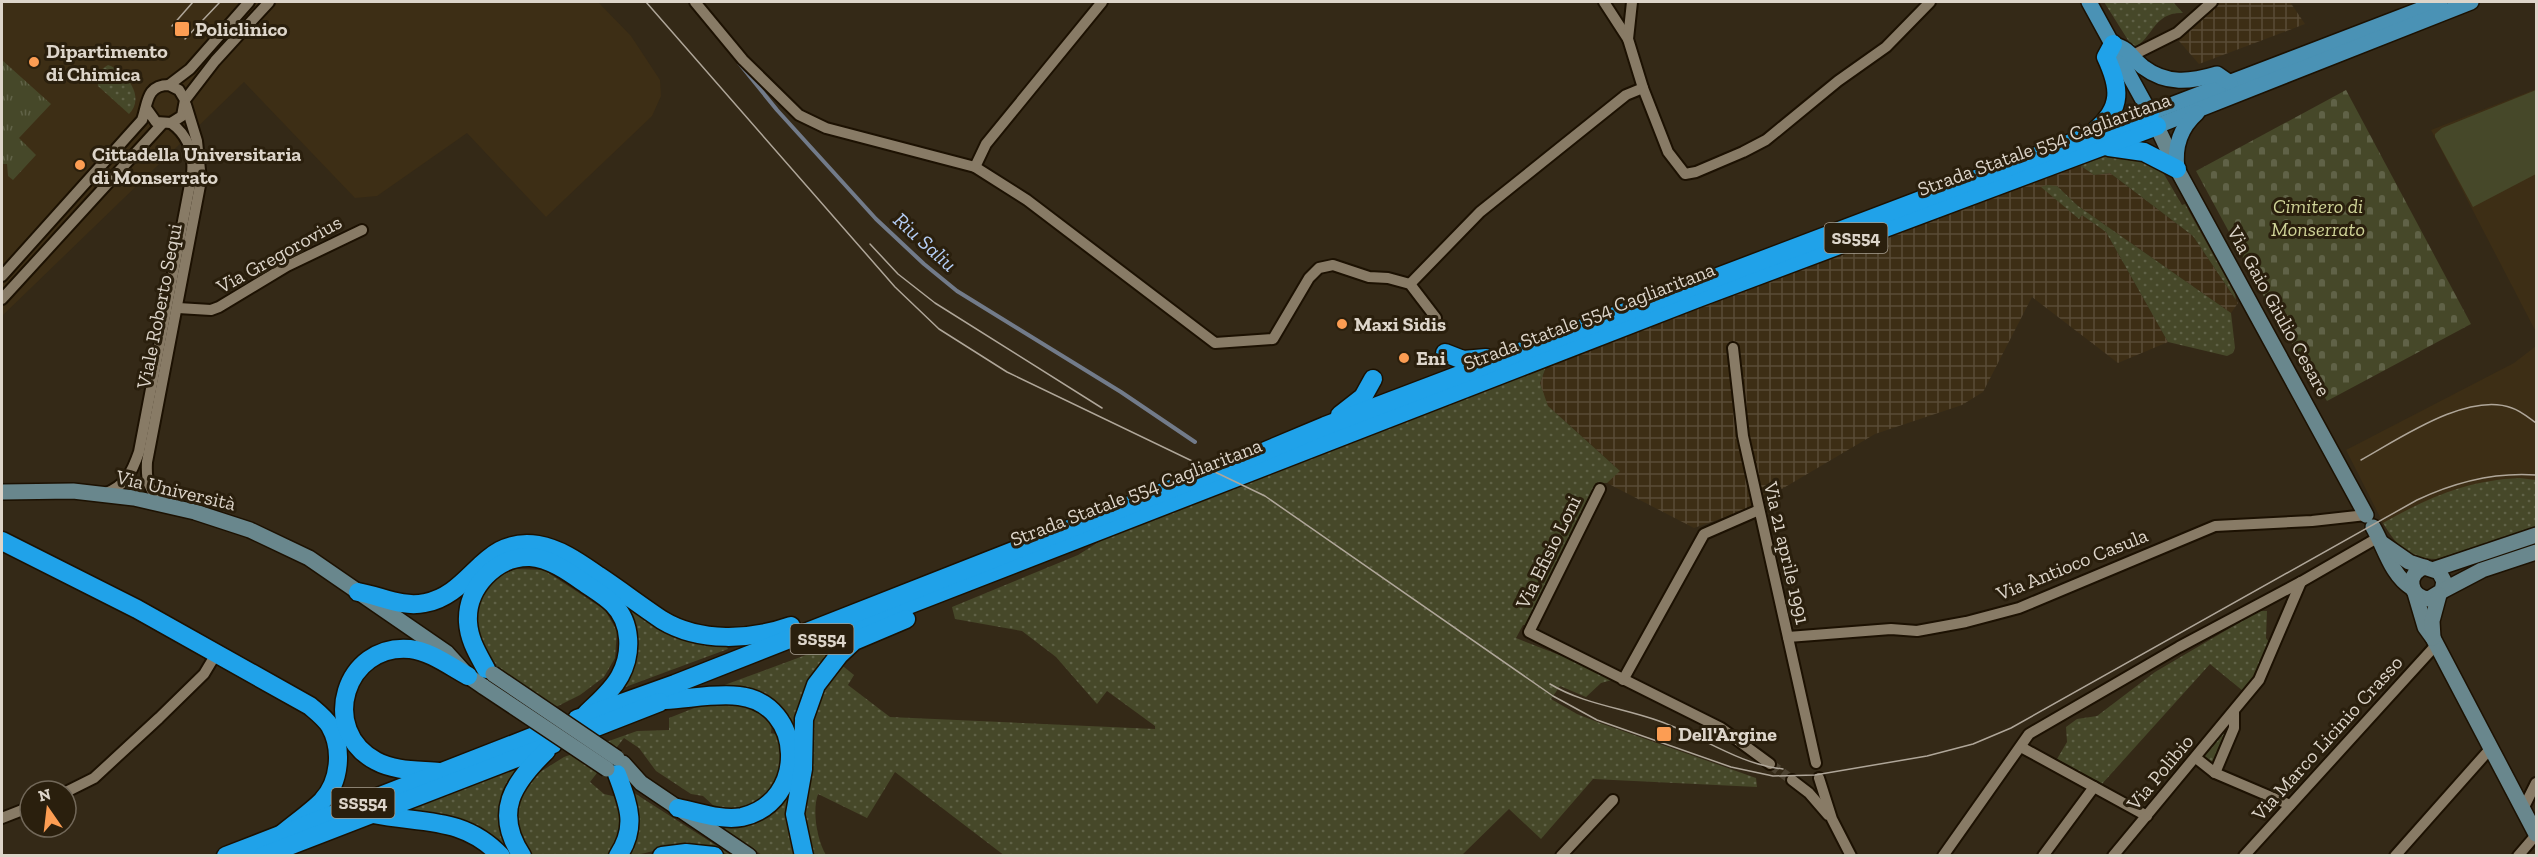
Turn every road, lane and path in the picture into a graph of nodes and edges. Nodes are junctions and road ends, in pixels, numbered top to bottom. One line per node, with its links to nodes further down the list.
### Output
1 (249, 2): 16 (street)
2 (269, 2): 18 (street)
3 (694, 2): 25 (street)
4 (1102, 2): 25 (street)
5 (1604, 2): 12 (street)
6 (1632, 2): 12 (street)
7 (1930, 2): 17 (street)
8 (2089, 2): 13 (main road)
9 (2212, 2): 14 (street)
10 (2440, 2): 15 (main road, Strada Statale 554 Cagliaritana / SS554)
11 (2471, 2): 19 (main road, Strada Statale 554 Cagliaritana / SS554)
12 (1629, 39): 17 (street)
13 (2113, 44): 14 (main road); 21 (main road); 23 (highway)
14 (2133, 55): 15 (main road)
15 (2229, 83): 21 (main road, Strada Statale 554 Cagliaritana / SS554)
16 (169, 85): 18 (street); 20 (street)
17 (1643, 88): 29 (street)
18 (186, 102): 22 (street); 31 (street, Viale Roberto Sequi)
19 (2209, 106): 21 (main road, Strada Statale 554 Cagliaritana / SS554); 26 (main road)
20 (146, 108): 22 (street); 28 (street)
21 (2154, 120): 23 (highway, Strada Statale 554 Cagliaritana / SS554); 24 (highway, Strada Statale 554 Cagliaritana / SS554); 26 (main road, Via Gaio Giulio Cesare)
22 (166, 124): 30 (street); 42 (street, Viale Roberto Sequi)
23 (2085, 136): 35 (highway, Strada Statale 554 Cagliaritana / SS554)
24 (2101, 148): 26 (highway); 38 (highway, Strada Statale 554 Cagliaritana / SS554)
25 (975, 167): 29 (street)
26 (2177, 169): 45 (main road, Via Gaio Giulio Cesare)
27 (362, 230): 31 (street, Via Gregorovius)
28 (2, 276)
29 (1410, 284): 32 (street)
30 (2, 299)
31 (178, 308): 43 (street, Viale Roberto Sequi)
32 (1436, 318)
33 (1733, 348): 44 (street, Via 21 aprile 1991)
34 (1445, 353): 35 (highway)
35 (1511, 355): 37 (highway, Strada Statale 554 Cagliaritana / SS554)
36 (1372, 379): 37 (highway)
37 (1325, 426): 38 (highway, Strada Statale 554 Cagliaritana / SS554)
38 (1242, 468): 39 (highway, Strada Statale 554 Cagliaritana / SS554)
39 (1209, 481): 50 (highway, Strada Statale 554 Cagliaritana / SS554); 55 (highway, Strada Statale 554 Cagliaritana / SS554)
40 (1600, 489): 62 (street, Via Efisio Loni)
41 (2, 492): 42 (main road, Via Università)
42 (104, 494): 43 (main road, Via Università)
43 (170, 506): 53 (main road, Via Università)
44 (1759, 510): 56 (street, Via 21 aprile 1991); 62 (street)
45 (2375, 531): 49 (main road, Via Gaio Giulio Cesare); 51 (street); 52 (main road, Via Gaio Giulio Cesare); 56 (street, Via Antioco Casula)
46 (2536, 535): 49 (main road)
47 (2, 541): 59 (highway)
48 (2536, 552): 54 (main road)
49 (2430, 568): 52 (main road); 54 (main road)
50 (979, 578): 63 (highway, Strada Statale 554 Cagliaritana / SS554); 99 (highway)
51 (2301, 582): 64 (street, Via Polibio); 67 (street)
52 (2413, 590): 54 (main road); 57 (main road, Via Gaio Giulio Cesare)
53 (358, 592): 55 (highway); 58 (main road, Via Università)
54 (2440, 593): 57 (main road)
55 (810, 630): 65 (highway, Strada Statale 554 Cagliaritana / SS554)
56 (1788, 637): 71 (street, Via 21 aprile 1991)
57 (2434, 642): 68 (main road, Via Gaio Giulio Cesare); 81 (street, Via Marco Licinio Crasso)
58 (447, 653): 60 (main road, Via Università); 61 (main road, Via Università)
59 (216, 654): 78 (street); 89 (highway)
60 (468, 676): 61 (main road, Via Università); 73 (highway)
61 (488, 676): 65 (highway); 72 (main road, Via Università, bridge)
62 (1623, 680): 70 (street)
63 (665, 700): 65 (highway, Strada Statale 554 Cagliaritana / SS554); 82 (highway)
64 (2234, 711): 69 (street, Via Polibio); 74 (street, Via Polibio)
65 (584, 722)
66 (547, 741): 73 (highway, SS554); 85 (highway, SS554); 94 (highway)
67 (2020, 747): 79 (street); 102 (street)
68 (2490, 749): 83 (main road, Via Gaio Giulio Cesare); 106 (street)
69 (2196, 758): 74 (street); 86 (street, Via Polibio)
70 (1770, 764)
71 (1816, 764)
72 (616, 767): 82 (main road, Via Università); 95 (highway)
73 (444, 772): 89 (highway, SS554)
74 (2216, 773): 81 (street)
75 (1819, 778): 88 (street)
76 (1792, 780): 88 (street)
77 (2536, 783): 83 (street)
78 (78, 786)
79 (2094, 787): 86 (street); 103 (street)
80 (1612, 800): 100 (street)
81 (2289, 805): 105 (street, Via Marco Licinio Crasso)
82 (678, 808): 98 (main road, Via Università)
83 (2523, 809): 90 (main road, Via Gaio Giulio Cesare)
84 (18, 812): 87 (street)
85 (373, 814): 92 (highway, SS554); 93 (highway)
86 (2147, 816): 104 (street, Via Polibio)
87 (2, 818)
88 (1832, 819): 101 (street)
89 (282, 834): 91 (highway, SS554)
90 (2536, 835): 107 (street)
91 (226, 855)
92 (263, 855)
93 (501, 855)
94 (522, 855)
95 (618, 855)
96 (662, 855): 97 (highway)
97 (714, 855)
98 (749, 855)
99 (804, 855)
100 (1561, 855)
101 (1851, 855)
102 (1943, 855)
103 (2043, 855)
104 (2113, 855)
105 (2244, 855)
106 (2395, 855)
107 (2518, 855)

